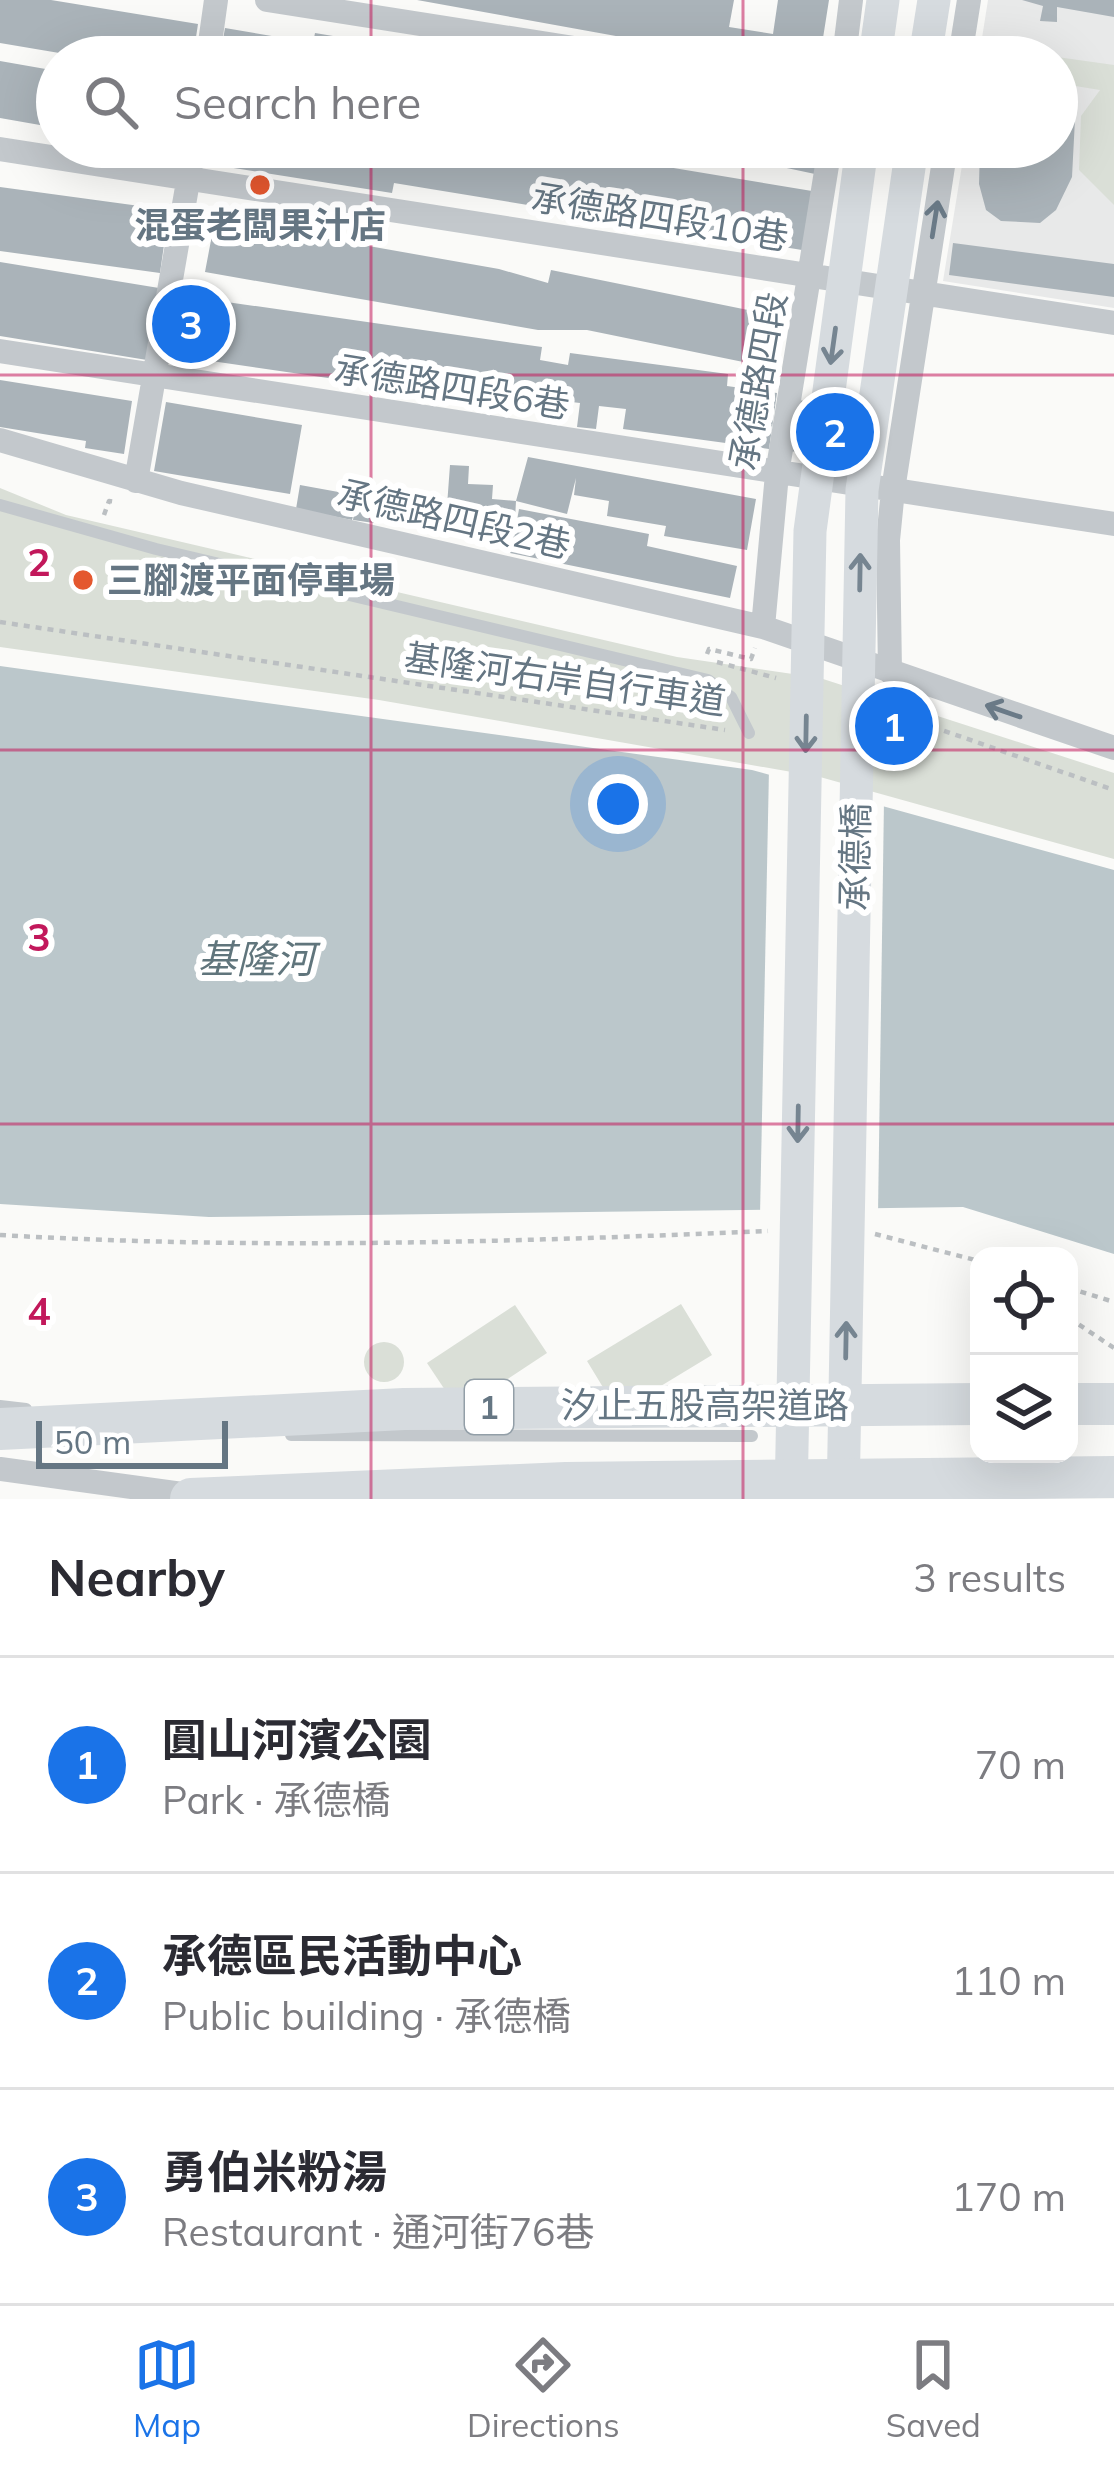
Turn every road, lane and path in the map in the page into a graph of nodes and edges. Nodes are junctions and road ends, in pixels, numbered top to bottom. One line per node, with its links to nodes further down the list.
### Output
1 (216, 0): 7 (street)
2 (267, 0): 8 (street)
3 (851, 0): 9 (street)
4 (883, 0): 10 (main road)
5 (934, 0): 11 (main road)
6 (969, 0): 12 (street)
7 (211, 36)
8 (497, 36)
9 (847, 36)
10 (878, 36)
11 (929, 36)
12 (963, 36)
13 (0, 149): 14 (street, 承德路四段10巷)
14 (36, 155)
15 (120, 168): 21 (street, 承德路四段10巷)
16 (191, 168): 21 (street)
17 (827, 168): 22 (street, 承德路四段)
18 (859, 168): 64 (main road, 承德橋, one-way to 64)
19 (909, 168): 65 (main road, 承德橋, one-way to 19)
20 (943, 168): 23 (street, one-way to 20)
21 (189, 179): 22 (street, 承德路四段10巷); 26 (street)
22 (812, 277): 23 (street, 承德路四段10巷); 28 (street, 承德路四段)
23 (924, 291): 24 (street, 承德路四段10巷); 30 (street)
24 (1114, 322)
25 (0, 350): 26 (street, 承德路四段6巷)
26 (158, 377): 28 (street, 承德路四段6巷); 29 (street)
27 (0, 440): 29 (street, 承德路四段2巷)
28 (777, 474): 30 (street, 承德路四段6巷); 34 (street, 承德路四段)
29 (136, 481): 34 (street, 承德路四段2巷)
30 (893, 490): 32 (street, 承德路四段6巷); 36 (street)
31 (0, 505): 39 (lane)
32 (1114, 524)
33 (0, 622): 39 (path, 基隆河右岸自行車道)
34 (763, 627): 36 (street, 承德路四段2巷)
35 (707, 654): 37 (path)
36 (890, 672): 40 (street, 承德路四段2巷, one-way to 36)
37 (756, 673)
38 (866, 724): 41 (path)
39 (749, 733)
40 (1114, 748)
41 (1114, 790)
42 (769, 1231): 44 (path)
43 (867, 1232): 45 (path)
44 (0, 1234)
45 (943, 1251): 46 (path); 47 (path)
46 (936, 1258)
47 (970, 1258)
48 (1078, 1291): 49 (path)
49 (1114, 1302)
50 (1078, 1324): 51 (path)
51 (1114, 1348)
52 (970, 1404): 56 (highway, 汐止五股高架道路 / 1)
53 (1078, 1404): 54 (highway)
54 (1114, 1404)
55 (0, 1406): 57 (lane)
56 (0, 1430)
57 (249, 1433)
58 (272, 1434): 59 (lane)
59 (752, 1436)
60 (0, 1469): 63 (street)
61 (1114, 1477): 62 (highway, 1)
62 (190, 1499)
63 (218, 1499)
64 (791, 1499)
65 (843, 1499)

